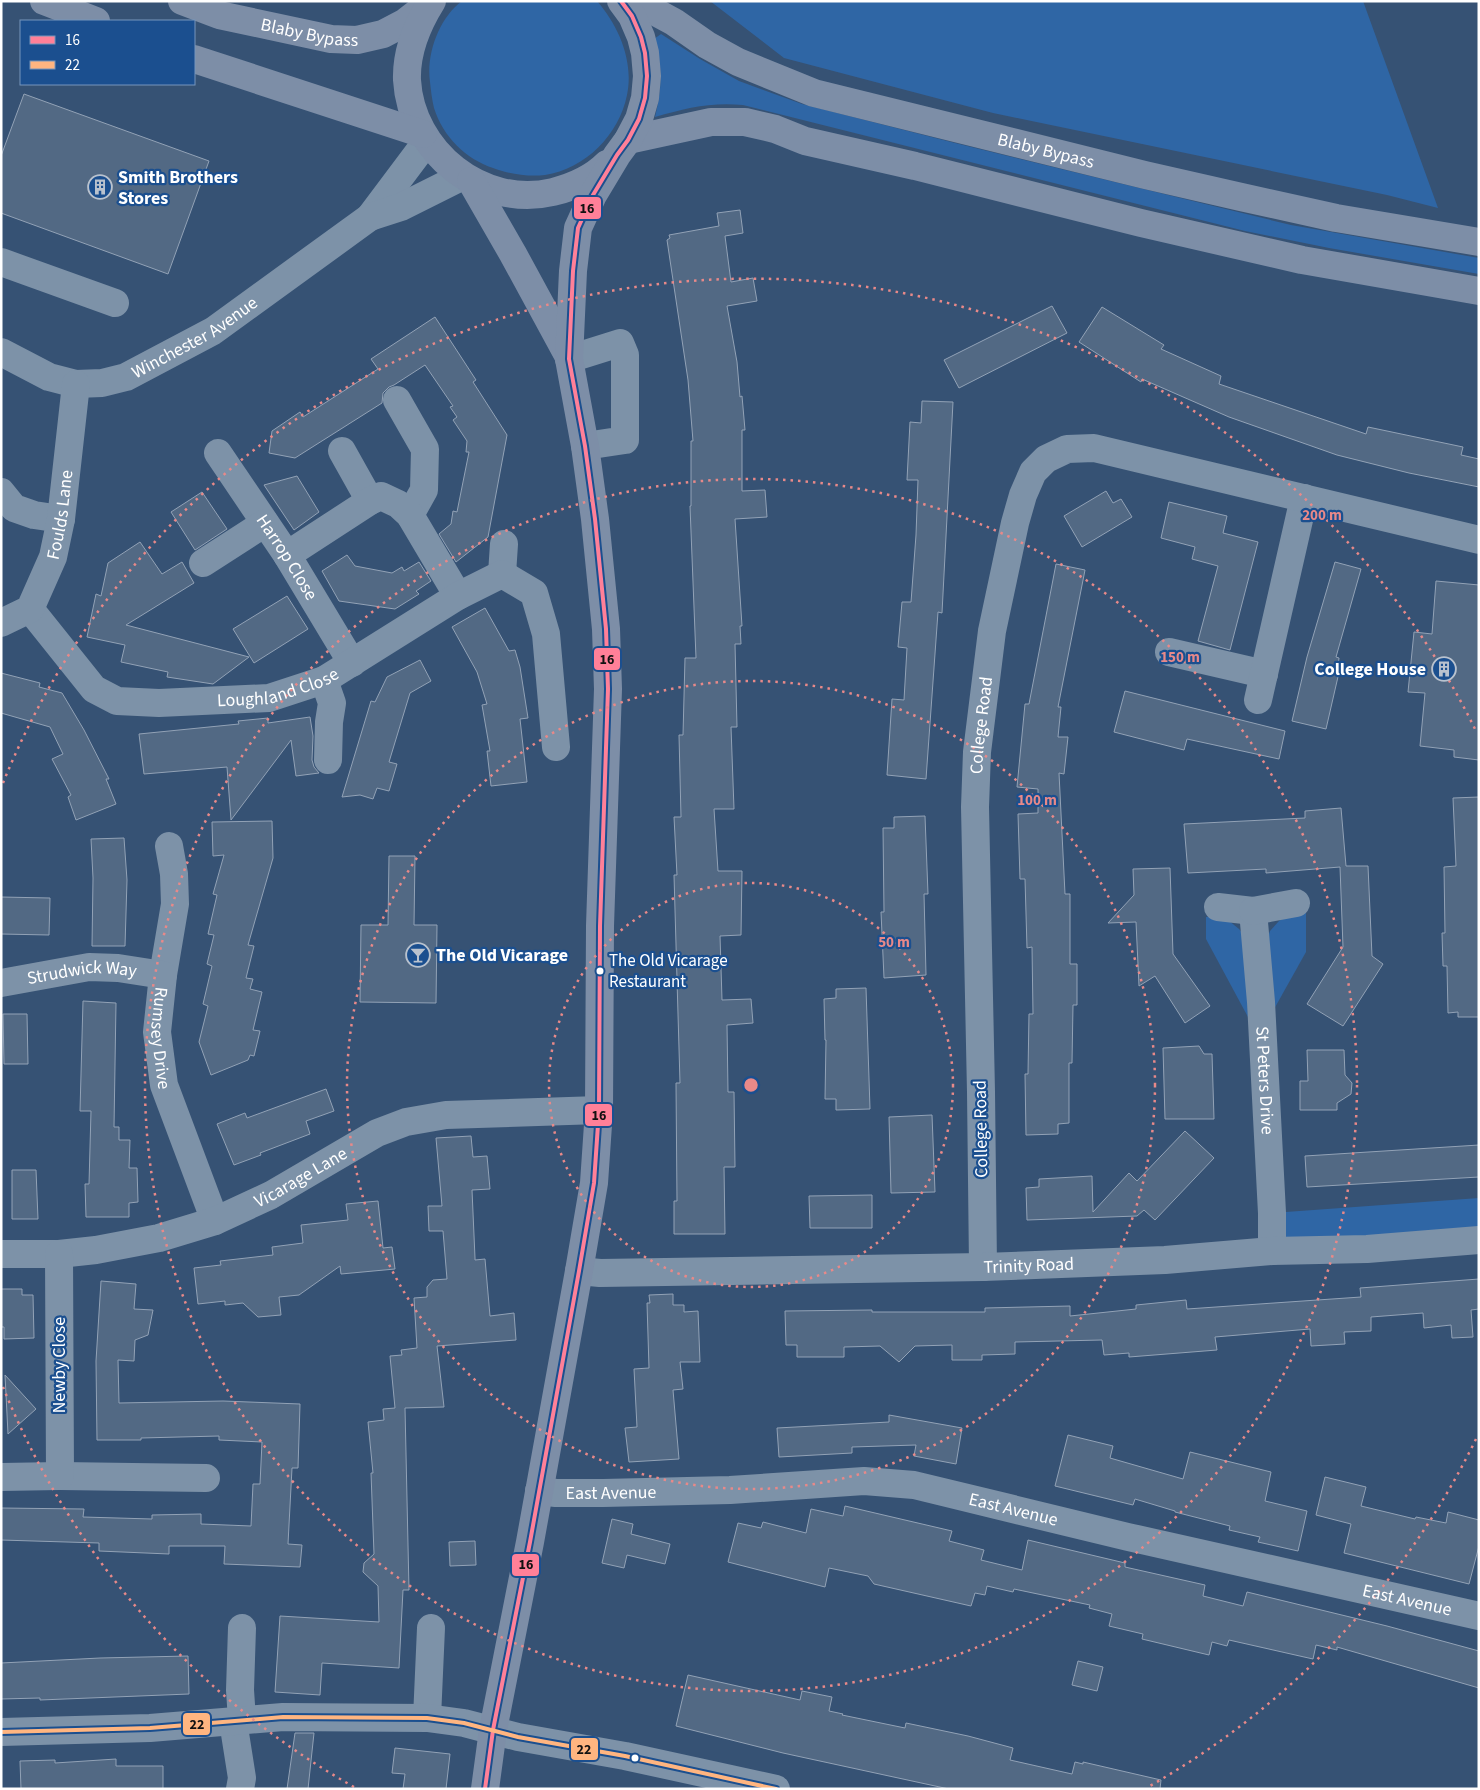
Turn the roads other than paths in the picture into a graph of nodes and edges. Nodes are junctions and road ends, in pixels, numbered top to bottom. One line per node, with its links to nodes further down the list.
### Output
1 (44, 1): 6 (main road)
2 (182, 1): 3 (main road, Blaby Bypass)
3 (432, 1): 8 (main road)
4 (621, 1): 9 (main road)
5 (635, 1): 12 (main road, Blaby Bypass)
6 (93, 20)
7 (195, 58): 8 (main road)
8 (425, 138): 10 (main road); 11 (street, Winchester Avenue)
9 (622, 147): 10 (main road); 14 (main road); 17 (main road)
10 (467, 179): 11 (street, Winchester Avenue); 17 (main road)
11 (370, 217): 18 (street, Winchester Avenue)
12 (1479, 242)
13 (1, 262): 15 (street)
14 (1479, 291)
15 (114, 304)
16 (1, 352): 18 (street, Winchester Avenue)
17 (569, 358): 20 (main road); 20 (street)
18 (76, 384): 27 (street, Foulds Lane)
19 (397, 400): 26 (street)
20 (585, 446): 50 (main road)
21 (342, 451): 25 (street)
22 (218, 453): 28 (street, Harrop Close)
23 (1, 492): 27 (street)
24 (1304, 498): 29 (street, College Road); 39 (street); 56 (street, College Road)
25 (370, 501): 26 (street); 31 (street)
26 (410, 515): 34 (street)
27 (61, 518): 35 (street, Foulds Lane)
28 (265, 523): 31 (street, Harrop Close); 32 (street)
29 (1479, 540)
30 (504, 544): 33 (street)
31 (287, 555): 38 (street, Harrop Close)
32 (203, 563)
33 (502, 574): 34 (street, Loughland Close); 42 (street)
34 (458, 596): 38 (street, Loughland Close)
35 (30, 609): 36 (street); 40 (street, Loughland Close)
36 (1, 623)
37 (1169, 652): 39 (street)
38 (352, 664): 40 (street, Loughland Close)
39 (1264, 674): 41 (street)
40 (324, 680): 43 (street)
41 (1258, 700)
42 (556, 747)
43 (328, 760)
44 (169, 846): 48 (street, Rumsey Drive)
45 (1296, 904): 47 (street)
46 (1218, 907): 47 (street)
47 (1253, 911): 53 (street, St Peters Drive)
48 (163, 975): 49 (street, Strudwick Way); 51 (street, Rumsey Drive)
49 (1, 983)
50 (599, 1110): 51 (street, Vicarage Lane); 57 (main road)
51 (215, 1221): 55 (street, Vicarage Lane)
52 (1479, 1240): 53 (street, Trinity Road)
53 (1272, 1251): 56 (street, Trinity Road)
54 (1, 1254): 55 (street, Vicarage Lane)
55 (59, 1254): 58 (street, Newby Close)
56 (983, 1267): 57 (street, Trinity Road)
57 (579, 1271): 61 (main road)
58 (60, 1476): 59 (street); 60 (street)
59 (1, 1477)
60 (206, 1478)
61 (539, 1491): 62 (street, East Avenue); 67 (main road)
62 (1479, 1616)
63 (242, 1628): 66 (street)
64 (432, 1628): 65 (street)
65 (427, 1718): 66 (street); 67 (street)
66 (238, 1721): 68 (street); 69 (street)
67 (493, 1730): 70 (main road); 71 (street)
68 (1, 1732)
69 (240, 1789)
70 (485, 1789)
71 (776, 1789)

